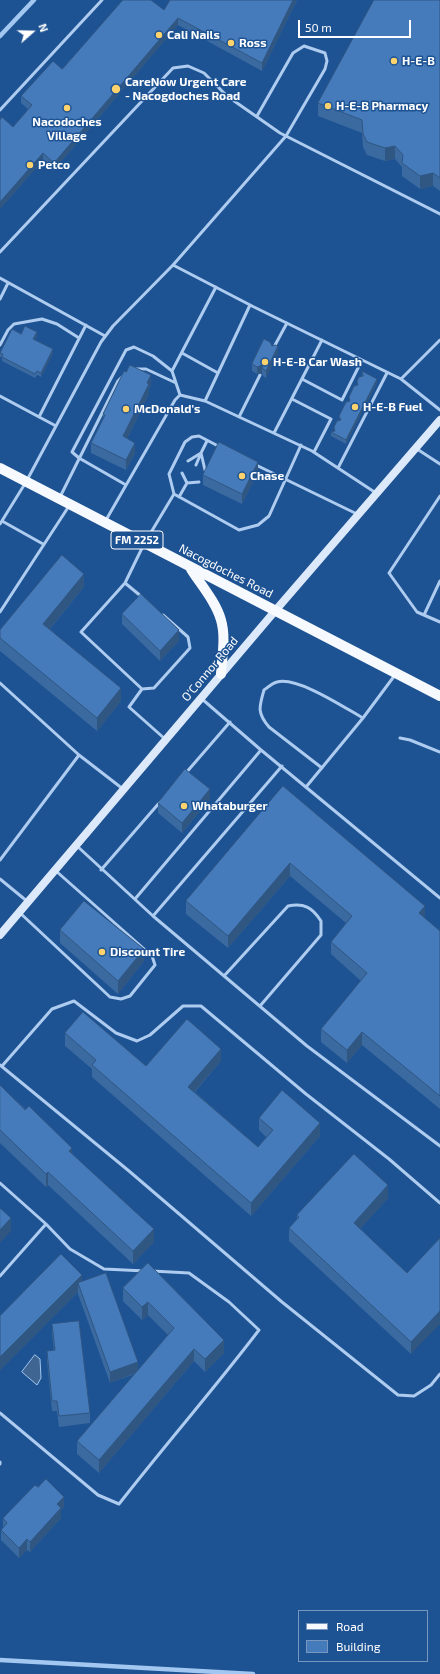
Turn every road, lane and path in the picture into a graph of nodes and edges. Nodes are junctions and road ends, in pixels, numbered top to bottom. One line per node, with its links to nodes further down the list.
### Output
1 (102, 0): 2 (lane)
2 (0, 110)
3 (256, 116): 4 (lane); 4 (lane); 6 (lane)
4 (286, 136): 5 (lane); 7 (lane)
5 (440, 214)
6 (0, 252)
7 (173, 265): 10 (lane); 15 (lane)
8 (0, 278): 9 (lane)
9 (8, 283): 11 (lane); 14 (lane)
10 (216, 287): 12 (lane); 21 (lane)
11 (0, 298)
12 (250, 305): 13 (lane); 25 (lane)
13 (287, 323): 17 (lane); 20 (lane)
14 (86, 325): 15 (lane); 16 (lane)
15 (106, 336): 50 (lane)
16 (79, 338): 19 (lane); 45 (lane)
17 (322, 340): 22 (lane); 28 (lane)
18 (440, 340): 30 (lane)
19 (0, 346)
20 (272, 350)
21 (182, 353): 23 (lane); 25 (lane)
22 (362, 360): 24 (lane); 27 (lane)
23 (172, 371): 31 (lane); 64 (lane)
24 (387, 372): 30 (lane); 37 (lane)
25 (218, 373): 40 (lane)
26 (260, 375): 46 (lane)
27 (355, 375): 29 (lane); 32 (lane)
28 (302, 378): 38 (lane); 39 (lane)
29 (360, 378)
30 (401, 379): 42 (lane)
31 (176, 383): 34 (lane); 64 (lane)
32 (350, 384): 33 (lane); 39 (lane)
33 (356, 387)
34 (180, 395): 40 (lane); 78 (lane)
35 (371, 395): 37 (lane)
36 (0, 396): 45 (lane)
37 (374, 397): 44 (lane)
38 (292, 399): 47 (lane); 54 (lane)
39 (342, 400): 41 (lane)
40 (205, 401): 46 (lane)
41 (348, 403)
42 (440, 410)
43 (363, 411): 44 (lane)
44 (367, 413): 53 (lane)
45 (39, 417): 50 (lane)
46 (239, 417): 54 (lane)
47 (331, 419): 49 (lane); 51 (lane)
48 (440, 420): 61 (main road, O'Connor Road)
49 (338, 422)
50 (56, 426): 75 (lane)
51 (325, 430): 55 (lane); 62 (lane)
52 (353, 430): 53 (lane)
53 (357, 431): 58 (lane)
54 (274, 433): 59 (lane)
55 (332, 433)
56 (207, 441): 60 (lane); 63 (lane); 80 (lane)
57 (348, 441): 58 (lane)
58 (351, 443): 70 (lane)
59 (301, 446): 62 (lane); 74 (lane)
60 (222, 448)
61 (415, 448): 67 (lane); 79 (main road, O'Connor Road)
62 (314, 452): 70 (lane)
63 (201, 453): 65 (lane); 68 (lane); 71 (lane)
64 (79, 458): 78 (lane); 83 (lane)
65 (188, 461)
66 (250, 462): 74 (lane)
67 (440, 464)
68 (196, 465)
69 (0, 468): 75 (main road, Nacogdoches Road / FM 2252)
70 (338, 468): 79 (lane)
71 (205, 470)
72 (182, 473): 77 (lane)
73 (190, 477): 77 (lane)
74 (286, 479): 81 (lane); 85 (lane)
75 (26, 482): 83 (main road, Nacogdoches Road / FM 2252); 86 (lane)
76 (200, 482): 77 (lane)
77 (187, 483): 81 (lane)
78 (126, 485): 87 (lane)
79 (376, 493): 85 (main road, O'Connor Road)
80 (174, 494): 81 (lane); 89 (lane)
81 (179, 497)
82 (440, 498): 97 (lane)
83 (59, 499): 84 (main road, Nacogdoches Road / FM 2252)
84 (70, 504): 87 (main road, Nacogdoches Road / FM 2252); 88 (lane)
85 (358, 514): 94 (main road, O'Connor Road)
86 (1, 522): 88 (lane)
87 (104, 522): 89 (main road, Nacogdoches Road / FM 2252)
88 (43, 544): 95 (lane)
89 (144, 544): 90 (main road, Nacogdoches Road / FM 2252); 92 (lane)
90 (190, 567): 94 (main road, Nacogdoches Road / FM 2252); 99 (main road)
91 (440, 581): 97 (lane)
92 (125, 583): 93 (lane); 102 (lane)
93 (148, 602)
94 (275, 611): 99 (main road, O'Connor Road); 100 (main road, Nacogdoches Road / FM 2252)
95 (0, 612)
96 (159, 612): 102 (lane)
97 (424, 615): 98 (lane)
98 (440, 622)
99 (221, 674): 104 (main road, O'Connor Road)
100 (397, 674): 103 (main road, Nacogdoches Road / FM 2252); 105 (lane)
101 (0, 684): 111 (lane)
102 (142, 689): 108 (lane)
103 (440, 696)
104 (201, 698): 106 (lane); 108 (main road, O'Connor Road)
105 (363, 718): 113 (lane); 113 (lane)
106 (230, 722): 109 (lane); 114 (lane)
107 (400, 738): 110 (lane)
108 (166, 740): 116 (main road, O'Connor Road)
109 (261, 750): 112 (lane); 126 (lane)
110 (440, 752)
111 (79, 755): 116 (lane); 119 (lane)
112 (282, 766): 115 (lane); 129 (lane)
113 (322, 768): 115 (lane)
114 (184, 776)
115 (306, 787): 124 (lane)
116 (123, 789): 118 (main road, O'Connor Road)
117 (163, 799): 121 (lane)
118 (76, 845): 120 (main road, O'Connor Road); 121 (lane)
119 (0, 860)
120 (54, 870): 127 (main road, O'Connor Road); 128 (lane)
121 (101, 870): 126 (lane)
122 (0, 879): 127 (lane)
123 (440, 890): 124 (lane)
124 (436, 894): 125 (lane)
125 (440, 898)
126 (135, 899): 129 (lane)
127 (28, 902): 128 (main road, O'Connor Road)
128 (19, 912): 130 (main road, O'Connor Road)
129 (153, 916): 131 (lane)
130 (0, 935)
131 (224, 976): 132 (lane); 132 (lane)
132 (260, 1006): 134 (lane)
133 (1, 1065): 136 (lane); 139 (lane)
134 (440, 1146)
135 (0, 1183): 137 (lane)
136 (440, 1203)
137 (46, 1224): 138 (lane); 140 (lane)
138 (0, 1276)
139 (440, 1374)
140 (0, 1413)

